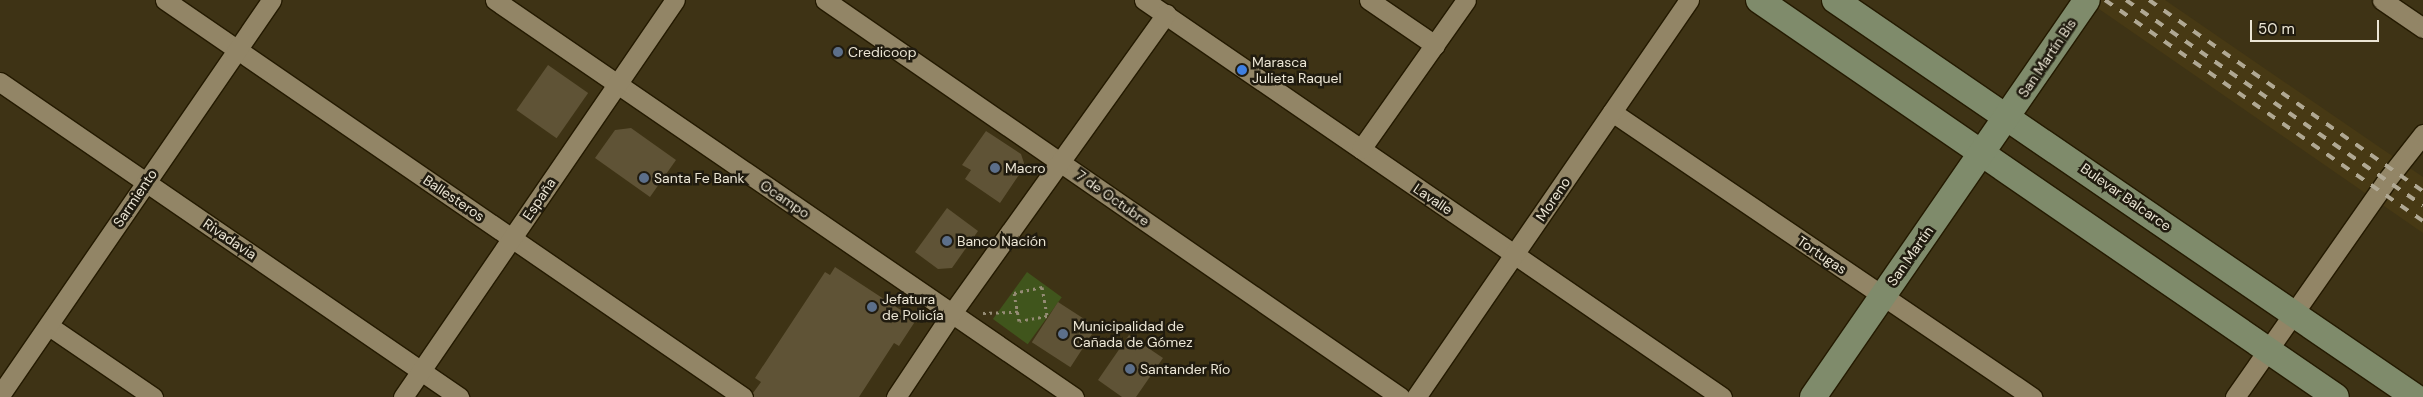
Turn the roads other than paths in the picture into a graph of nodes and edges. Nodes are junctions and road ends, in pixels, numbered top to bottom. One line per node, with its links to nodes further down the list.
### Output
1 (165, 0): 17 (street, Ballesteros)
2 (271, 0): 17 (street, Sarmiento)
3 (495, 0): 19 (street, Ocampo)
4 (676, 0): 19 (street, España)
5 (825, 0): 25 (street, 7 de Octubre)
6 (1144, 0): 14 (street, Lavalle)
7 (1369, 0): 16 (street)
8 (1466, 0): 16 (street)
9 (1689, 0): 20 (street, Moreno)
10 (1759, 0): 24 (main road)
11 (1835, 0): 21 (main road, Bulevar Balcarce)
12 (2086, 0): 21 (main road, San Martín Bis)
13 (2382, 0): 15 (street)
14 (1166, 14): 23 (street, Lavalle); 25 (street)
15 (2423, 28)
16 (1435, 45): 23 (street)
17 (237, 50): 26 (street, Sarmiento); 27 (street, Ballesteros)
18 (0, 82): 26 (street, Rivadavia)
19 (618, 84): 27 (street, España); 30 (street, Ocampo)
20 (1612, 112): 28 (street, Moreno); 29 (street, Tortugas)
21 (2007, 116): 24 (main road, San Martín); 31 (main road, Bulevar Balcarce)
22 (2423, 134): 31 (street)
23 (1361, 149): 28 (street, Lavalle)
24 (1981, 153): 29 (main road, San Martín); 33 (main road)
25 (1060, 162): 30 (street); 42 (street, 7 de Octubre)
26 (146, 182): 32 (street, Sarmiento); 34 (street, Rivadavia)
27 (512, 238): 34 (street, España); 39 (street, Ballesteros)
28 (1514, 254): 43 (street, Moreno); 44 (street, Lavalle)
29 (1882, 296): 45 (main road, San Martín); 46 (street, Tortugas)
30 (952, 313): 40 (street); 41 (street, Ocampo)
31 (2294, 313): 33 (street); 49 (main road, Bulevar Balcarce)
32 (49, 326): 35 (street, Sarmiento); 36 (street)
33 (2268, 350): 47 (street); 48 (main road)
34 (421, 371): 37 (street, España); 38 (street, Rivadavia)
35 (0, 396)
36 (152, 397)
37 (403, 397)
38 (459, 397)
39 (743, 397)
40 (896, 397)
41 (1074, 397)
42 (1400, 397)
43 (1416, 397)
44 (1722, 397)
45 (1813, 397)
46 (2032, 397)
47 (2235, 397)
48 (2336, 397)
49 (2415, 397)

